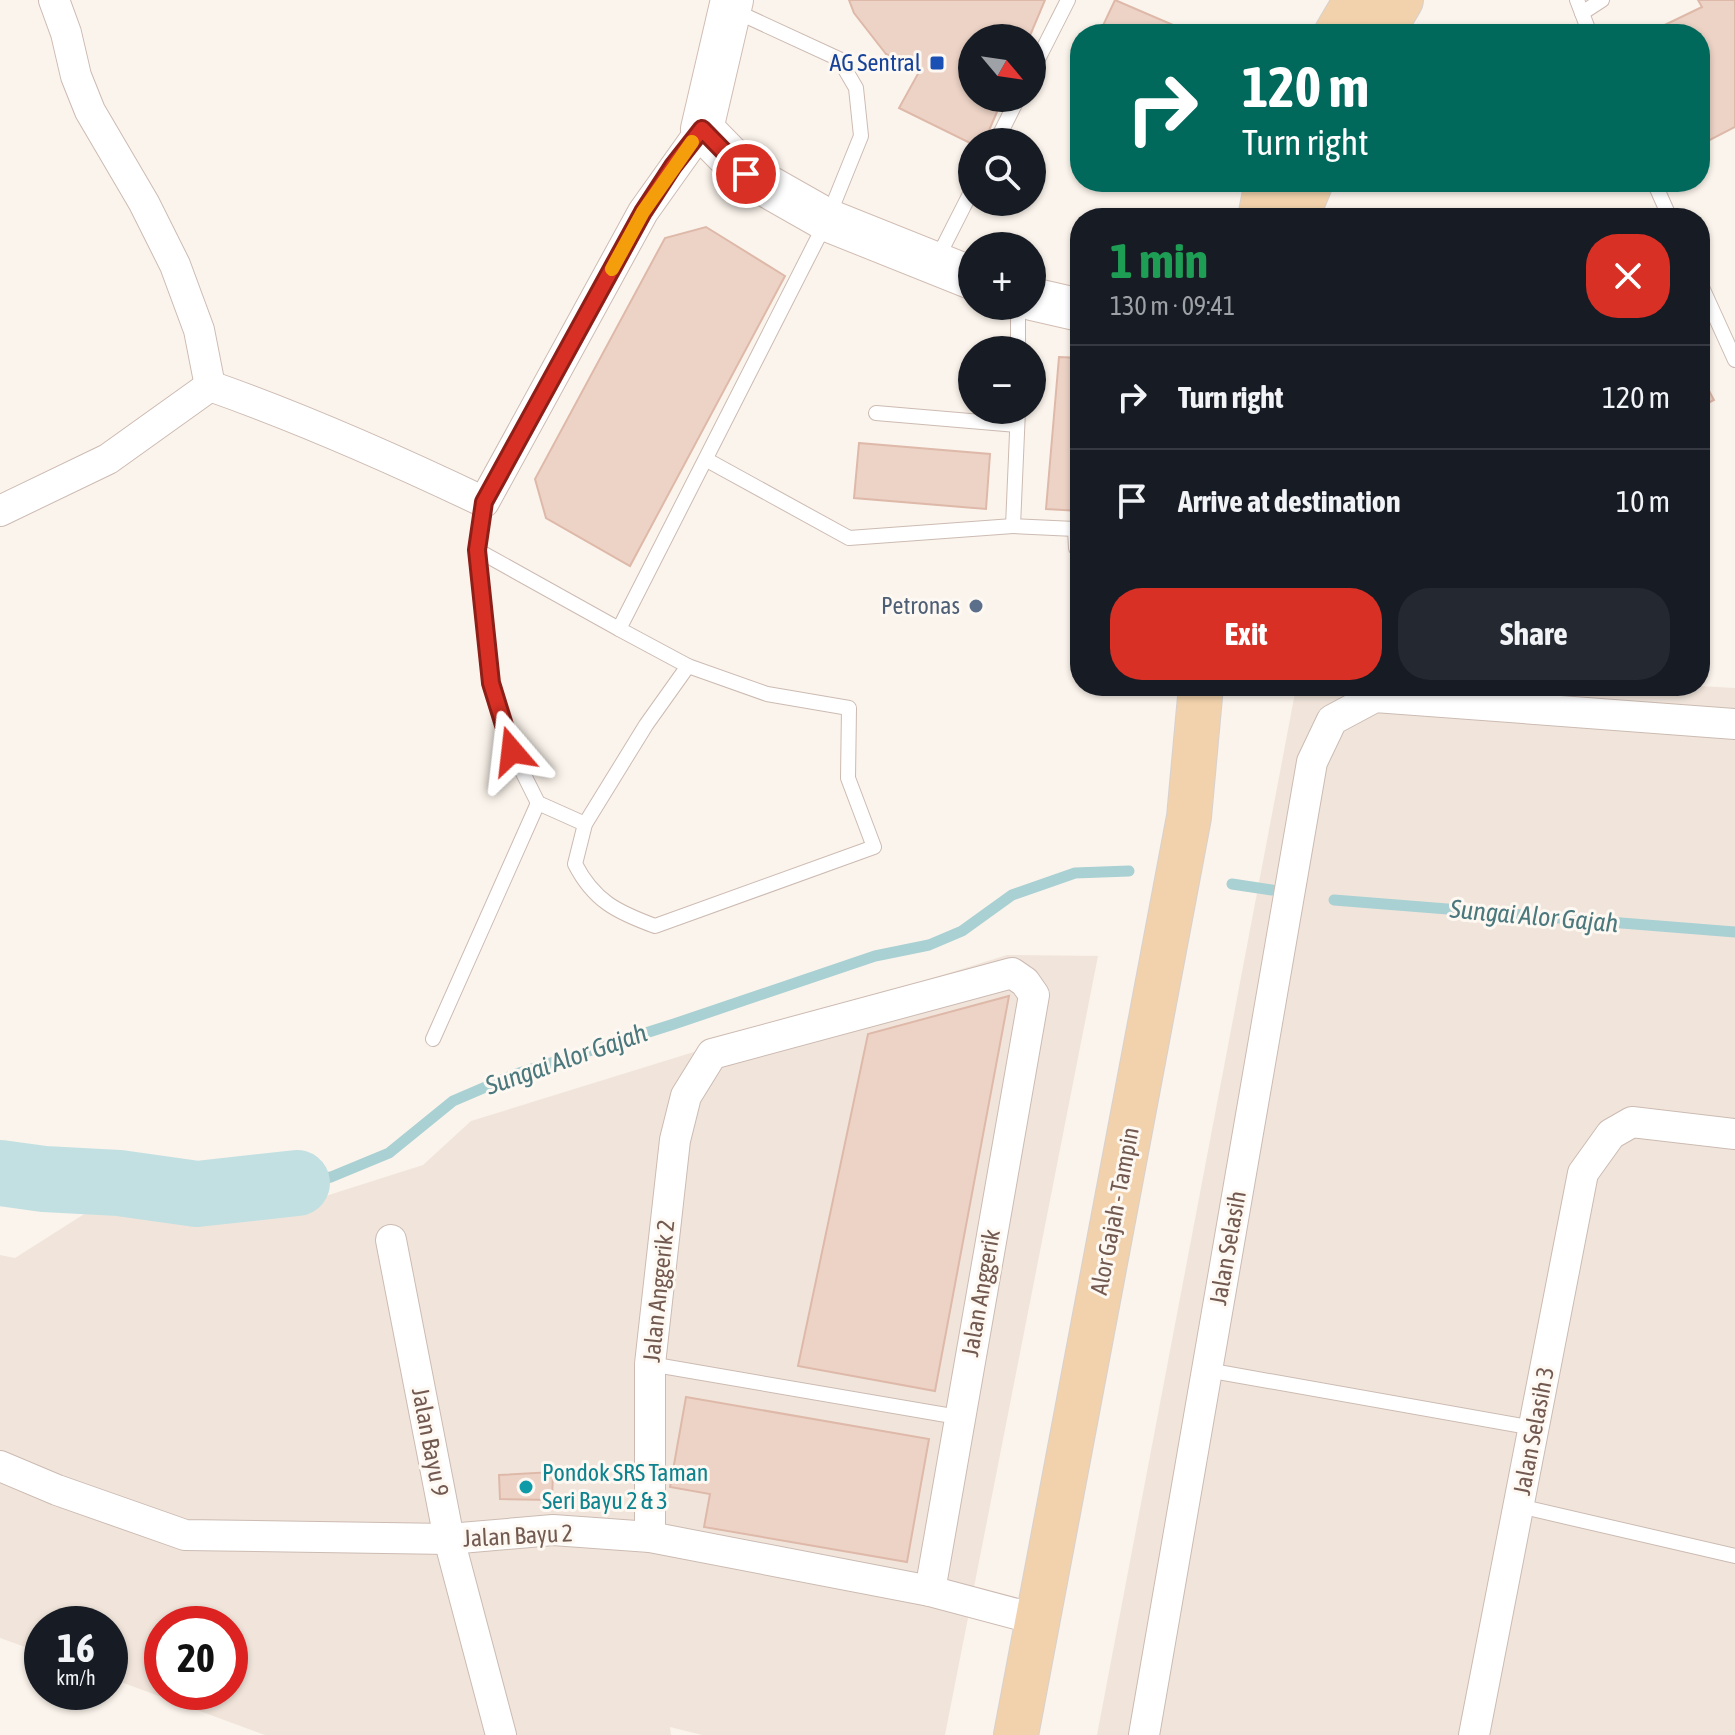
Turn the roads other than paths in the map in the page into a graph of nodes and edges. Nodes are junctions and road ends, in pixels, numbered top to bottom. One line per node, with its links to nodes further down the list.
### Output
1 (54, 0): 19 (street)
2 (1068, 0): 10 (lane)
3 (1356, 0): 8 (main road)
4 (1401, 0): 9 (main road)
5 (1602, 0): 7 (lane)
6 (732, 5): 11 (street); 13 (lane)
7 (1580, 7)
8 (1342, 24)
9 (1387, 24)
10 (1046, 43)
11 (702, 129): 13 (street); 24 (street)
12 (966, 216): 14 (lane)
13 (827, 220): 14 (street); 23 (lane)
14 (953, 271)
15 (1046, 302): 17 (street)
16 (1710, 305): 18 (lane)
17 (1070, 308)
18 (1735, 360)
19 (210, 386): 24 (street); 25 (street)
20 (876, 413): 21 (lane)
21 (958, 415)
22 (1018, 424): 26 (lane)
23 (707, 460): 26 (lane); 29 (lane)
24 (484, 502): 28 (lane)
25 (0, 511)
26 (1013, 526): 27 (lane)
27 (1070, 529)
28 (477, 550): 29 (lane); 33 (lane)
29 (619, 629): 30 (lane)
30 (688, 666): 34 (lane); 34 (lane)
31 (1200, 696): 49 (main road, Alor Gajah - Tampin)
32 (1735, 724): 40 (street, Jalan Selasih)
33 (538, 803): 34 (lane); 36 (lane)
34 (585, 824)
35 (1034, 995): 39 (street, Jalan Anggerik 2); 41 (street, Jalan Anggerik)
36 (433, 1039)
37 (1735, 1134): 42 (street, Jalan Selasih 3)
38 (391, 1240): 46 (street, Jalan Bayu 9)
39 (650, 1364): 41 (lane); 45 (street, Jalan Anggerik 2)
40 (1207, 1370): 42 (lane); 52 (street, Jalan Selasih)
41 (958, 1417): 48 (street, Jalan Anggerik)
42 (1534, 1428): 44 (street, Jalan Selasih 3)
43 (0, 1466): 46 (street, Jalan Bayu 2)
44 (1519, 1506): 47 (lane); 53 (street, Jalan Selasih 3)
45 (650, 1537): 46 (street, Jalan Bayu 2); 48 (street, Jalan Bayu 2)
46 (449, 1539): 50 (street, Jalan Bayu 9)
47 (1735, 1556)
48 (930, 1591): 49 (street, Jalan Bayu 2)
49 (1039, 1620): 51 (main road, Alor Gajah - Tampin)
50 (501, 1735)
51 (1016, 1735)
52 (1144, 1735)
53 (1474, 1735)

